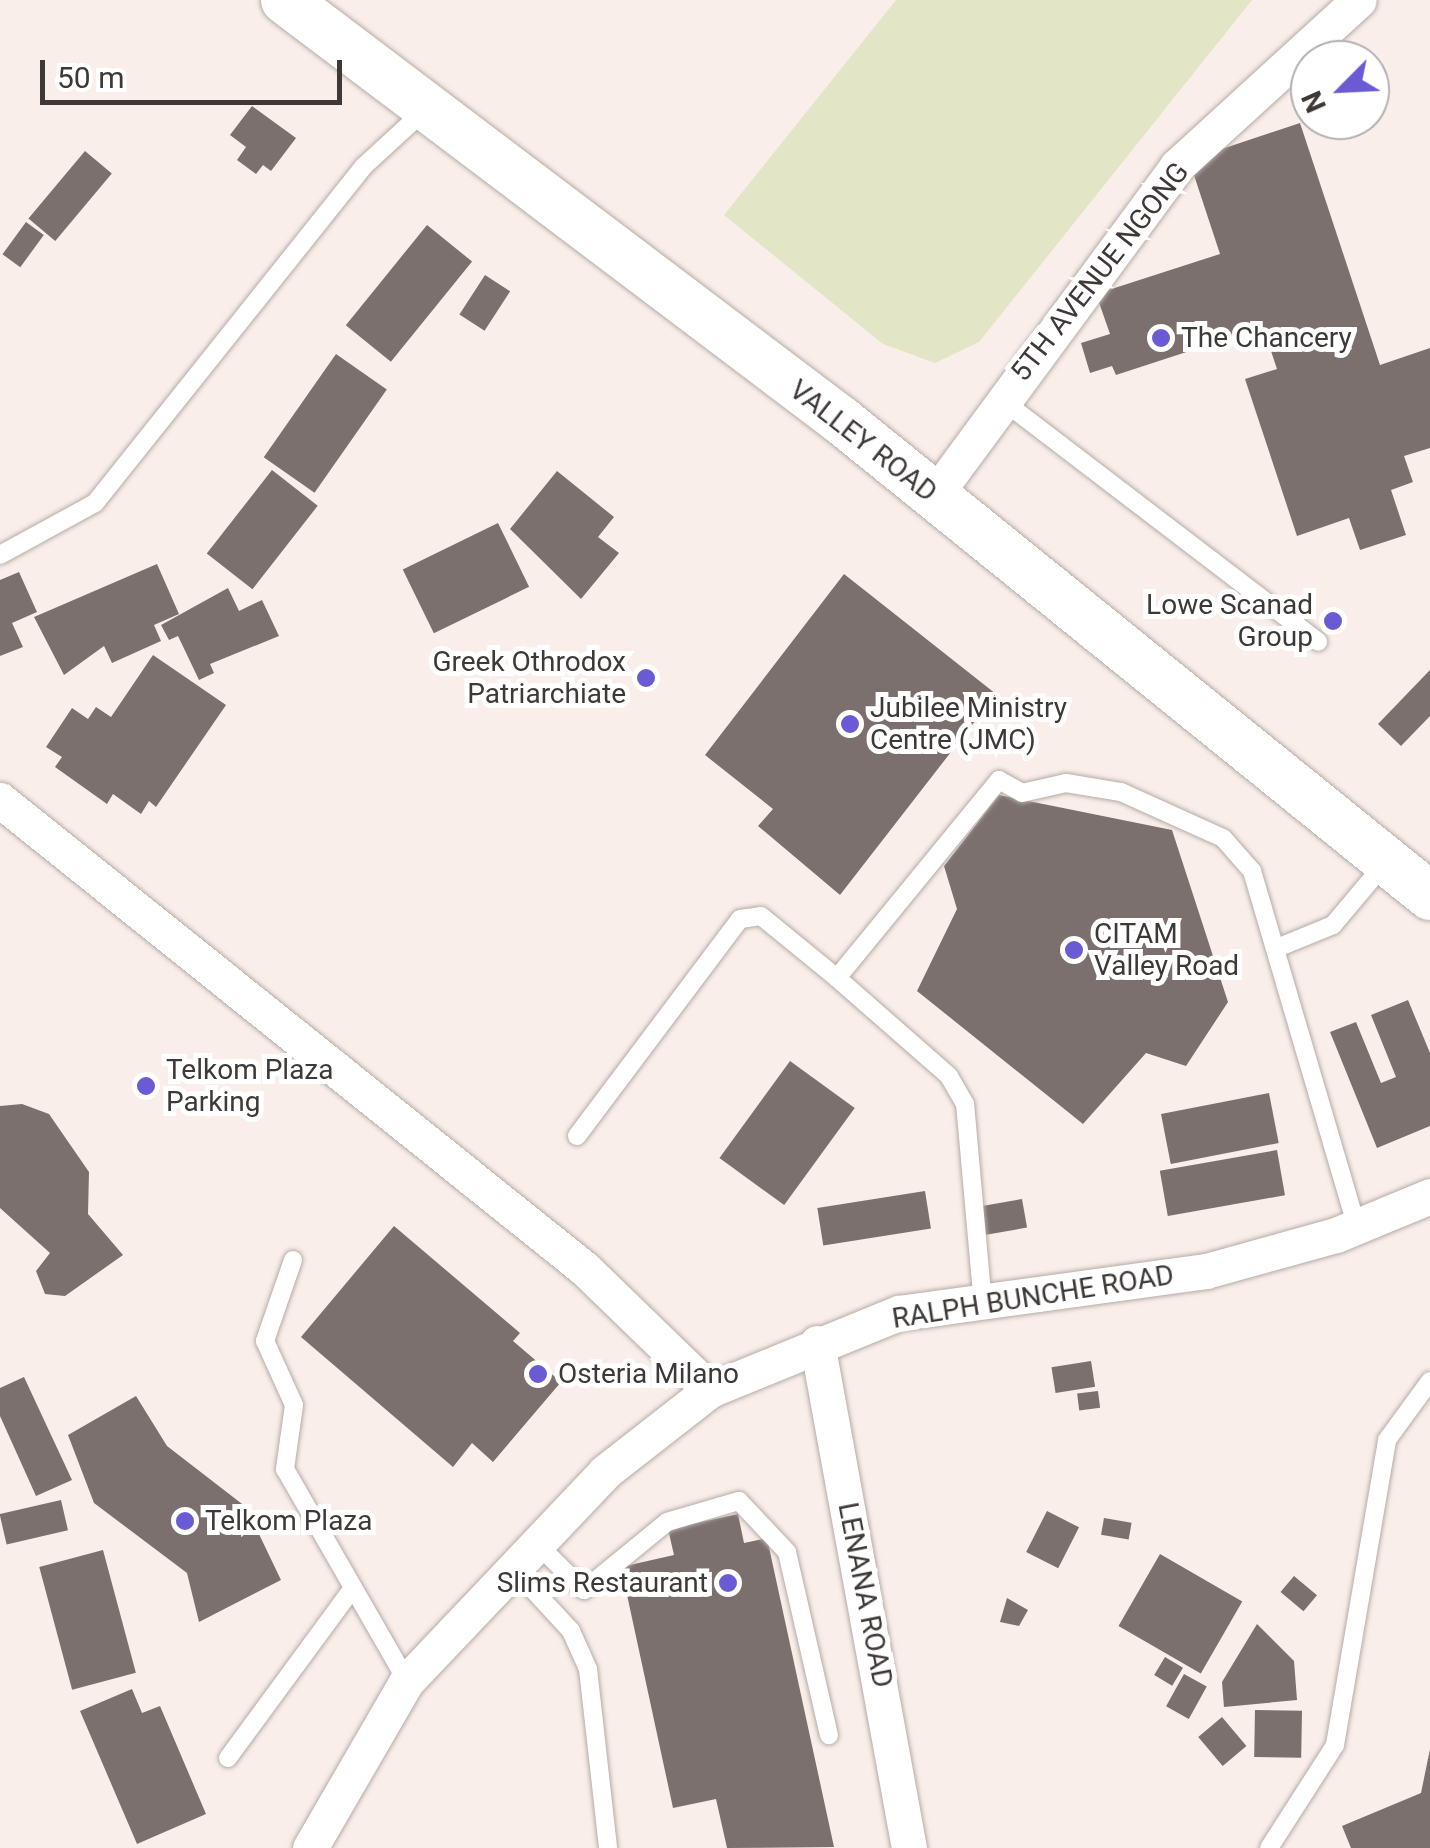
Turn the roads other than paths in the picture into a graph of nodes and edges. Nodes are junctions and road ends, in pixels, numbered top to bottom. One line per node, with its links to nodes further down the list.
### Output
1 (284, 0): 3 (main road, VALLEY ROAD)
2 (1359, 0): 4 (street, 5TH AVENUE NGONG)
3 (425, 110): 5 (main road, VALLEY ROAD); 6 (lane)
4 (1002, 400): 5 (street, 5TH AVENUE NGONG); 7 (lane)
5 (940, 487): 9 (main road, VALLEY ROAD)
6 (0, 554)
7 (1318, 642)
8 (0, 800): 20 (street)
9 (1385, 863): 10 (main road, VALLEY ROAD); 11 (lane)
10 (1430, 896)
11 (1276, 948): 12 (lane); 15 (lane)
12 (837, 978): 13 (lane); 17 (lane)
13 (577, 1136)
14 (1430, 1196): 15 (street, RALPH BUNCHE ROAD)
15 (1357, 1226): 17 (street, RALPH BUNCHE ROAD)
16 (293, 1260): 22 (lane)
17 (983, 1306): 18 (street, RALPH BUNCHE ROAD)
18 (817, 1343): 20 (street, RALPH BUNCHE ROAD); 28 (street, LENANA ROAD)
19 (1430, 1381): 29 (lane)
20 (710, 1390): 21 (street, RALPH BUNCHE ROAD)
21 (524, 1556): 23 (street, RALPH BUNCHE ROAD); 24 (lane); 27 (lane)
22 (350, 1592): 23 (lane); 25 (lane)
23 (408, 1682): 26 (street, RALPH BUNCHE ROAD)
24 (828, 1735)
25 (228, 1758)
26 (310, 1848)
27 (608, 1848)
28 (909, 1848)
29 (1269, 1848)

